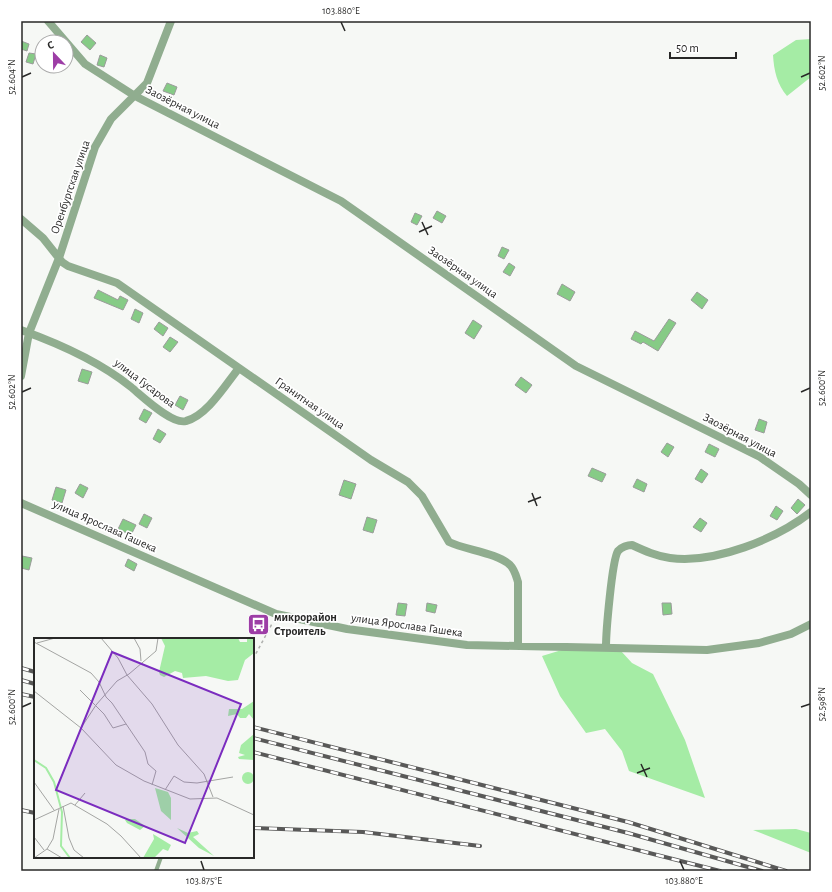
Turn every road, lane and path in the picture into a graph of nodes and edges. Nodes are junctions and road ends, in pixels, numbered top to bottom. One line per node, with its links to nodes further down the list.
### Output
1 (48, 21): 3 (street, Заозёрная улица)
2 (172, 21): 3 (street, Оренбургская улица)
3 (135, 96): 5 (street, Оренбургская улица); 10 (street, Заозёрная улица)
4 (21, 219): 5 (street, Гранитная улица)
5 (59, 258): 7 (street, Оренбургская улица); 8 (street, Гранитная улица)
6 (21, 330): 7 (street, улица Гусарова)
7 (29, 333): 8 (street, улица Гусарова); 9 (street, Оренбургская улица)
8 (239, 368): 15 (street, Гранитная улица)
9 (21, 376)
10 (811, 496)
11 (21, 503): 13 (street, улица Ярослава Гашека)
12 (811, 512): 16 (street)
13 (276, 614): 15 (street, улица Ярослава Гашека); 17 (path)
14 (811, 624): 16 (street, улица Ярослава Гашека)
15 (518, 646): 16 (street, улица Ярослава Гашека)
16 (606, 646)
17 (254, 657)
18 (161, 858): 19 (lane)
19 (156, 871)

